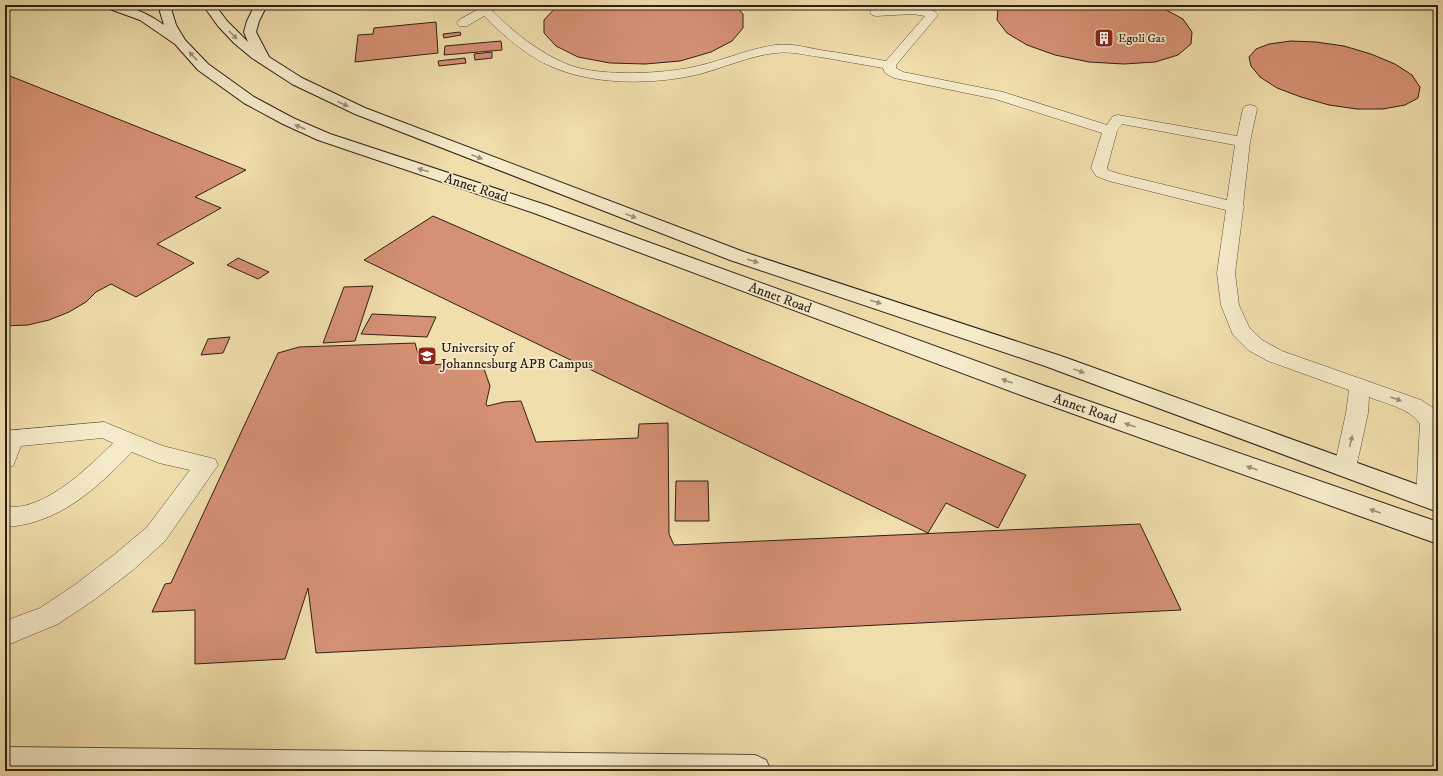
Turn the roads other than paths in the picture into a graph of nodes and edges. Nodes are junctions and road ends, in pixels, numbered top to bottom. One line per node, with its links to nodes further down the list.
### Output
1 (111, 5): 8 (main road)
2 (164, 5): 8 (main road, Annet Road)
3 (209, 5): 9 (main road, Annet Road, one-way to 9)
4 (261, 5): 9 (main road)
5 (489, 8): 7 (lane); 10 (lane)
6 (876, 12): 10 (lane)
7 (463, 23)
8 (180, 42): 17 (main road, Annet Road, one-way to 8)
9 (264, 61): 15 (main road, Annet Road, one-way to 15)
10 (889, 65): 12 (lane)
11 (1250, 109): 13 (lane)
12 (1110, 131): 13 (lane); 14 (lane)
13 (1243, 142): 14 (lane)
14 (1236, 207): 16 (lane)
15 (1053, 361): 17 (main road); 21 (main road, Annet Road, one-way to 21)
16 (1360, 386): 21 (lane, one-way to 16); 23 (lane, one-way to 23)
17 (1037, 392): 25 (main road, Annet Road, one-way to 17)
18 (9, 439): 19 (lane); 20 (lane)
19 (129, 441): 24 (lane); 27 (lane)
20 (5, 460)
21 (1345, 468): 22 (main road, Annet Road)
22 (1392, 485): 23 (main road, Annet Road); 25 (main road)
23 (1433, 500)
24 (5, 517)
25 (1397, 518): 26 (main road, Annet Road)
26 (1438, 533)
27 (5, 634)
28 (5, 763): 29 (main road)
29 (427, 770): 30 (main road); 31 (main road)
30 (458, 771)
31 (755, 771)

